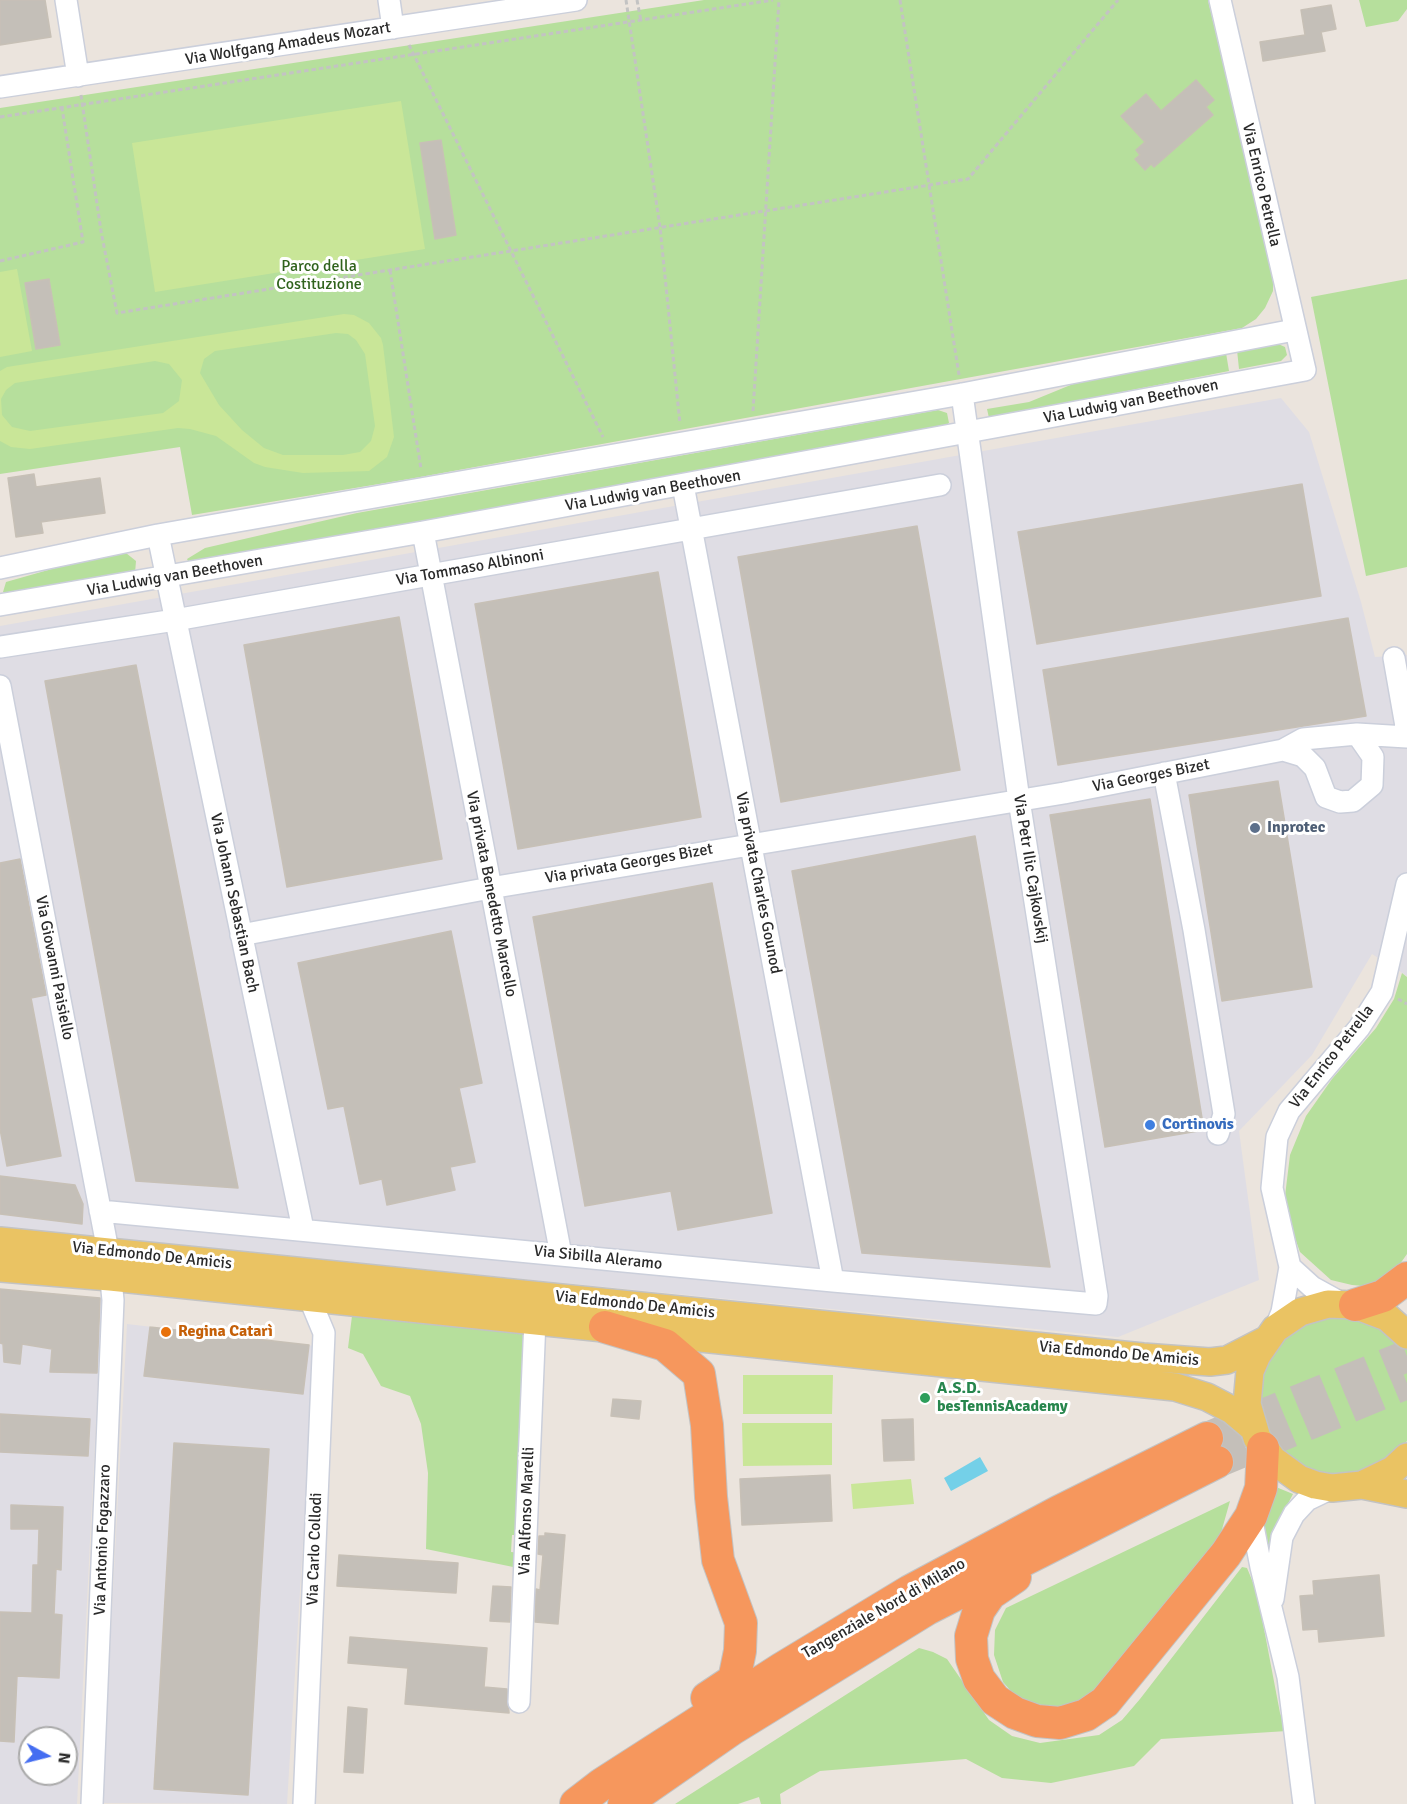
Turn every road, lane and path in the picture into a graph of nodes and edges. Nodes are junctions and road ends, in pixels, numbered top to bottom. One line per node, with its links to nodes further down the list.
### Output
1 (66, 0): 15 (street)
2 (390, 0): 13 (street)
3 (576, 0): 13 (street, Via Wolfgang Amadeus Mozart)
4 (626, 0): 12 (path)
5 (637, 0): 11 (path)
6 (773, 0): 11 (path)
7 (779, 0): 21 (path)
8 (900, 0): 20 (path)
9 (1118, 0): 20 (path)
10 (1220, 0): 26 (street, Via Enrico Petrella)
11 (641, 21): 12 (path)
12 (629, 23): 14 (path); 22 (path)
13 (398, 27): 14 (path); 15 (street, Via Wolfgang Amadeus Mozart)
14 (412, 54): 17 (path); 23 (path)
15 (78, 76): 16 (street, Via Wolfgang Amadeus Mozart); 17 (path)
16 (0, 87)
17 (83, 105): 18 (path); 25 (path)
18 (62, 108): 19 (path); 24 (path)
19 (0, 117)
20 (931, 184): 21 (path); 28 (path)
21 (764, 211): 22 (path); 29 (path)
22 (660, 227): 23 (path); 31 (path)
23 (510, 251): 25 (path); 32 (path)
24 (0, 261)
25 (390, 270): 35 (path)
26 (1294, 330): 27 (street, Via Enrico Petrella); 28 (street)
27 (1305, 370): 30 (street, Via Ludwig van Beethoven)
28 (962, 394): 29 (street); 30 (street, Via Petr Ilic Cajkovskij)
29 (752, 431): 31 (street)
30 (969, 434): 33 (street, Via Ludwig van Beethoven); 52 (street, Via Petr Ilic Cajkovskij)
31 (682, 444): 32 (street)
32 (609, 456): 35 (street)
33 (683, 485): 36 (street, Via privata Charles Gounod); 37 (street, Via Ludwig van Beethoven)
34 (940, 485): 36 (street, Via Tommaso Albinoni)
35 (424, 489): 38 (street)
36 (691, 529): 40 (street, Via Tommaso Albinoni); 53 (street, Via privata Charles Gounod)
37 (423, 532): 40 (street, Via privata Benedetto Marcello); 41 (street, Via Ludwig van Beethoven)
38 (158, 535): 39 (street); 41 (street, Via Johann Sebastian Bach)
39 (0, 568)
40 (429, 576): 43 (street, Via Tommaso Albinoni); 55 (street, Via privata Benedetto Marcello)
41 (166, 578): 42 (street, Via Ludwig van Beethoven); 43 (street, Via Johann Sebastian Bach)
42 (0, 605)
43 (175, 621): 44 (street, Via Tommaso Albinoni); 56 (street, Via Johann Sebastian Bach)
44 (0, 647)
45 (1394, 658): 49 (street)
46 (0, 686): 47 (street, Via Giovanni Paisiello)
47 (4, 729): 58 (street, Via Giovanni Paisiello)
48 (1358, 734): 49 (street); 50 (street, Via Georges Bizet); 50 (street)
49 (1407, 734)
50 (1283, 750): 51 (street, Via Georges Bizet)
51 (1164, 773): 52 (street, Via Georges Bizet); 57 (street)
52 (1019, 800): 53 (street, Via privata Georges Bizet); 68 (street, Via Petr Ilic Cajkovskij)
53 (750, 843): 55 (street, Via privata Georges Bizet); 66 (street, Via privata Charles Gounod)
54 (1407, 884): 63 (street, Via Enrico Petrella)
55 (490, 888): 56 (street, Via privata Georges Bizet); 61 (street, Via privata Benedetto Marcello)
56 (241, 935): 59 (street, Via Johann Sebastian Bach)
57 (1218, 1134)
58 (100, 1211): 59 (street, Via Sibilla Aleramo); 62 (street, Via Giovanni Paisiello)
59 (303, 1229): 61 (street, Via Sibilla Aleramo)
60 (0, 1241): 62 (main road, Via Edmondo De Amicis)
61 (561, 1255): 66 (street, Via Sibilla Aleramo)
62 (109, 1264): 64 (main road, Via Edmondo De Amicis); 67 (main road, Via Edmondo De Amicis); 72 (main road, Via Edmondo De Amicis); 84 (street, Via Antonio Fogazzaro)
63 (1290, 1267): 69 (street); 72 (street, Via Enrico Petrella)
64 (0, 1268)
65 (1407, 1278): 69 (highway)
66 (833, 1281): 68 (street, Via Sibilla Aleramo)
67 (309, 1297): 70 (main road, Via Edmondo De Amicis); 85 (street, Via Carlo Collodi)
68 (1096, 1304)
69 (1349, 1305): 72 (main road, Via Edmondo De Amicis); 73 (main road)
70 (535, 1320): 71 (main road, Via Edmondo De Amicis); 82 (street, Via Alfonso Marelli)
71 (605, 1327): 74 (main road, Via Edmondo De Amicis); 83 (highway)
72 (1270, 1335): 74 (main road)
73 (1407, 1335)
74 (1257, 1437): 77 (main road, Via Edmondo De Amicis); 79 (highway)
75 (1407, 1457): 76 (main road)
76 (1362, 1485): 77 (main road); 78 (main road)
77 (1332, 1488): 81 (street)
78 (1407, 1494)
79 (1251, 1516): 80 (highway); 81 (street)
80 (1096, 1522): 83 (highway, Tangenziale Nord di Milano); 83 (highway, Tangenziale Nord di Milano)
81 (1272, 1608): 87 (street)
82 (519, 1702)
83 (613, 1794): 86 (highway, Tangenziale Nord di Milano)
84 (92, 1804)
85 (304, 1804)
86 (576, 1804)
87 (1304, 1804)

